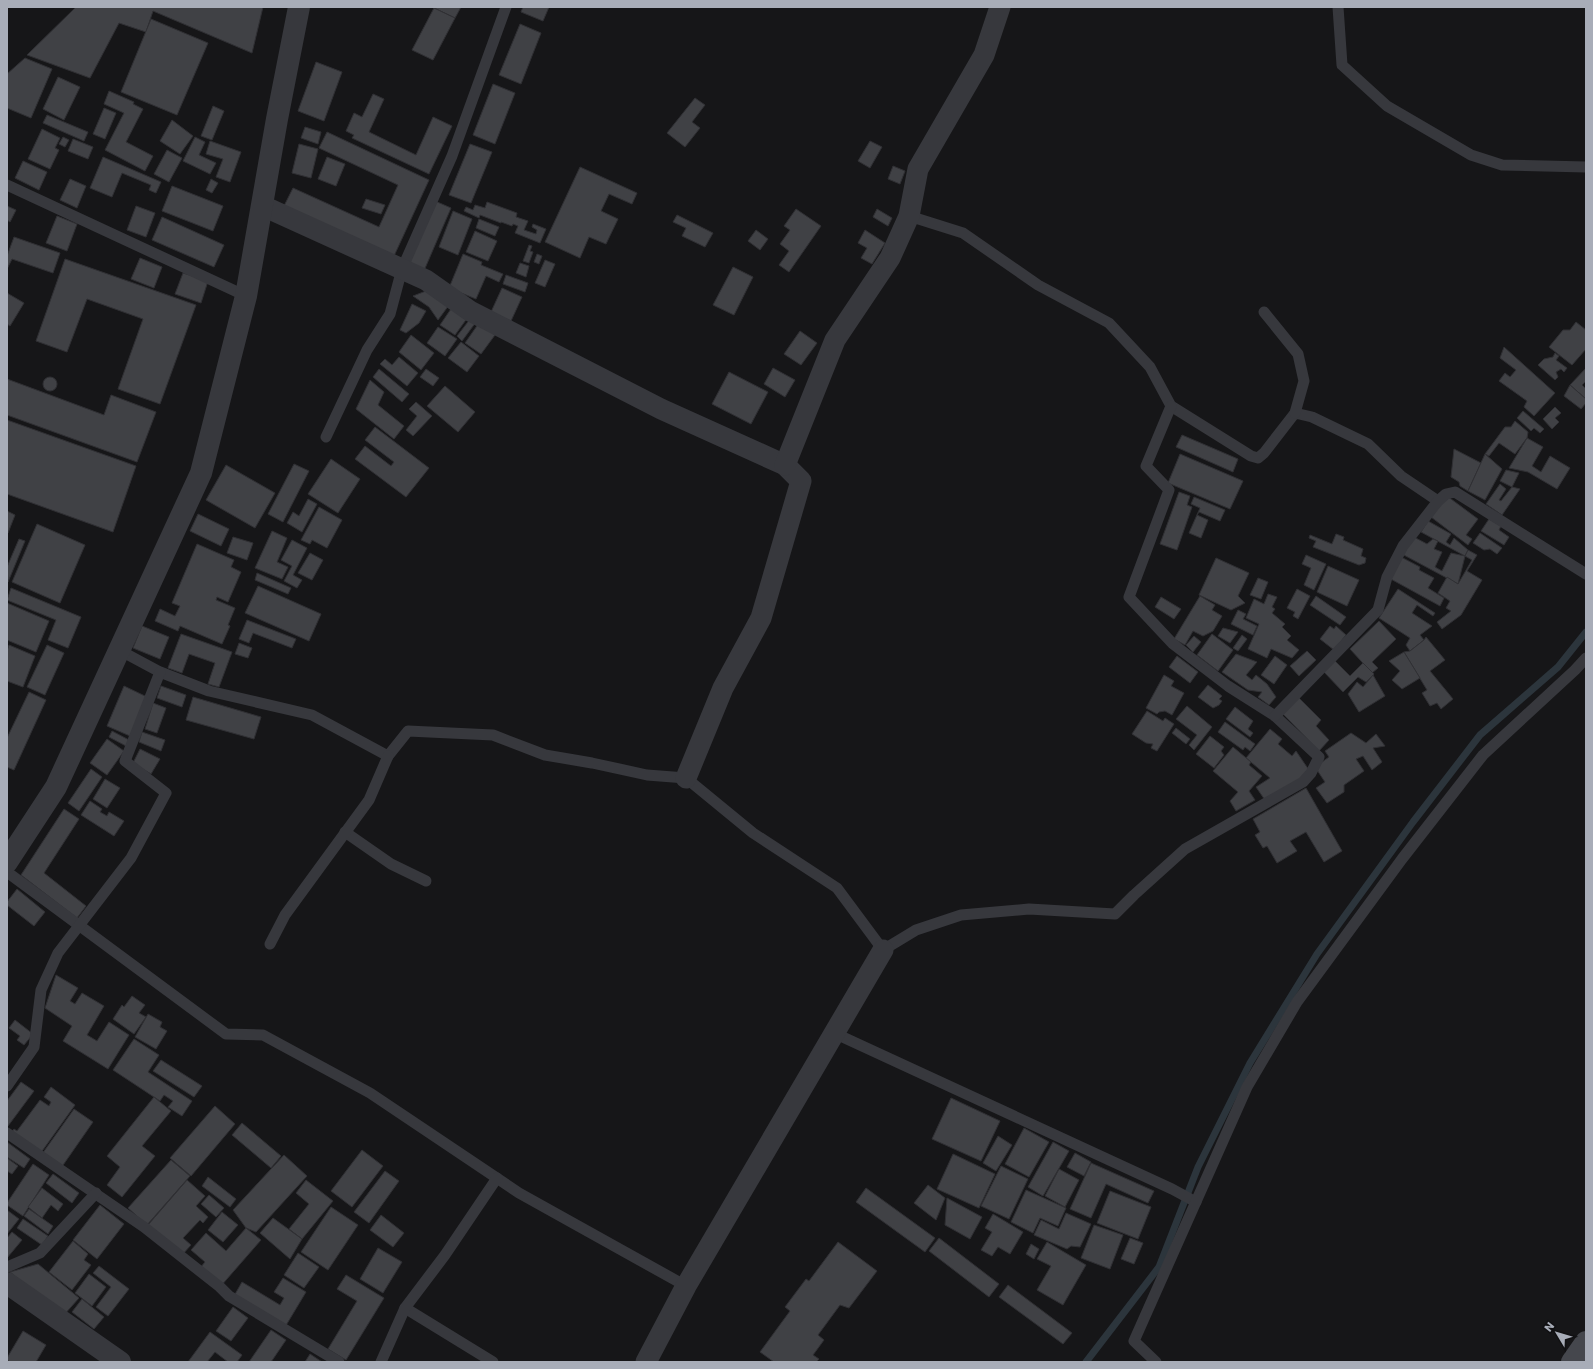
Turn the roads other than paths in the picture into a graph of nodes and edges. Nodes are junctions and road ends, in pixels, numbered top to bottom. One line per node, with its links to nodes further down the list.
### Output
1 (299, 7): 7 (street)
2 (506, 7): 9 (lane)
3 (1000, 7): 8 (street)
4 (1338, 7): 5 (lane)
5 (1586, 167)
6 (7, 185): 10 (lane)
7 (263, 206): 9 (street); 10 (street)
8 (909, 216): 12 (lane); 15 (street)
9 (402, 269): 14 (lane); 15 (street)
10 (246, 296): 18 (street)
11 (1264, 312): 13 (lane)
12 (1171, 406): 13 (lane); 21 (lane)
13 (1295, 413): 16 (lane)
14 (326, 437)
15 (785, 465): 23 (street)
16 (1438, 501): 17 (lane); 21 (lane)
17 (1586, 574)
18 (119, 650): 20 (lane); 25 (street)
19 (1586, 658): 36 (lane)
20 (160, 672): 22 (lane); 28 (lane)
21 (1275, 716): 30 (lane)
22 (388, 756): 23 (lane); 24 (lane)
23 (686, 778): 30 (lane)
24 (345, 832): 27 (lane); 29 (lane)
25 (7, 862)
26 (7, 872): 28 (lane)
27 (426, 881)
28 (79, 925): 32 (lane); 34 (lane)
29 (270, 944)
30 (883, 950): 31 (street)
31 (834, 1033): 36 (lane); 39 (street)
32 (7, 1086)
33 (7, 1132): 35 (lane)
34 (497, 1178): 39 (lane); 40 (lane)
35 (96, 1193): 37 (lane); 43 (lane)
36 (1196, 1202): 47 (lane)
37 (7, 1266)
38 (7, 1283): 42 (street)
39 (686, 1286): 46 (street)
40 (405, 1308): 44 (lane); 45 (lane)
41 (1586, 1342): 48 (main road)
42 (120, 1362)
43 (339, 1362)
44 (381, 1362)
45 (493, 1362)
46 (646, 1362)
47 (1156, 1362)
48 (1572, 1362)

